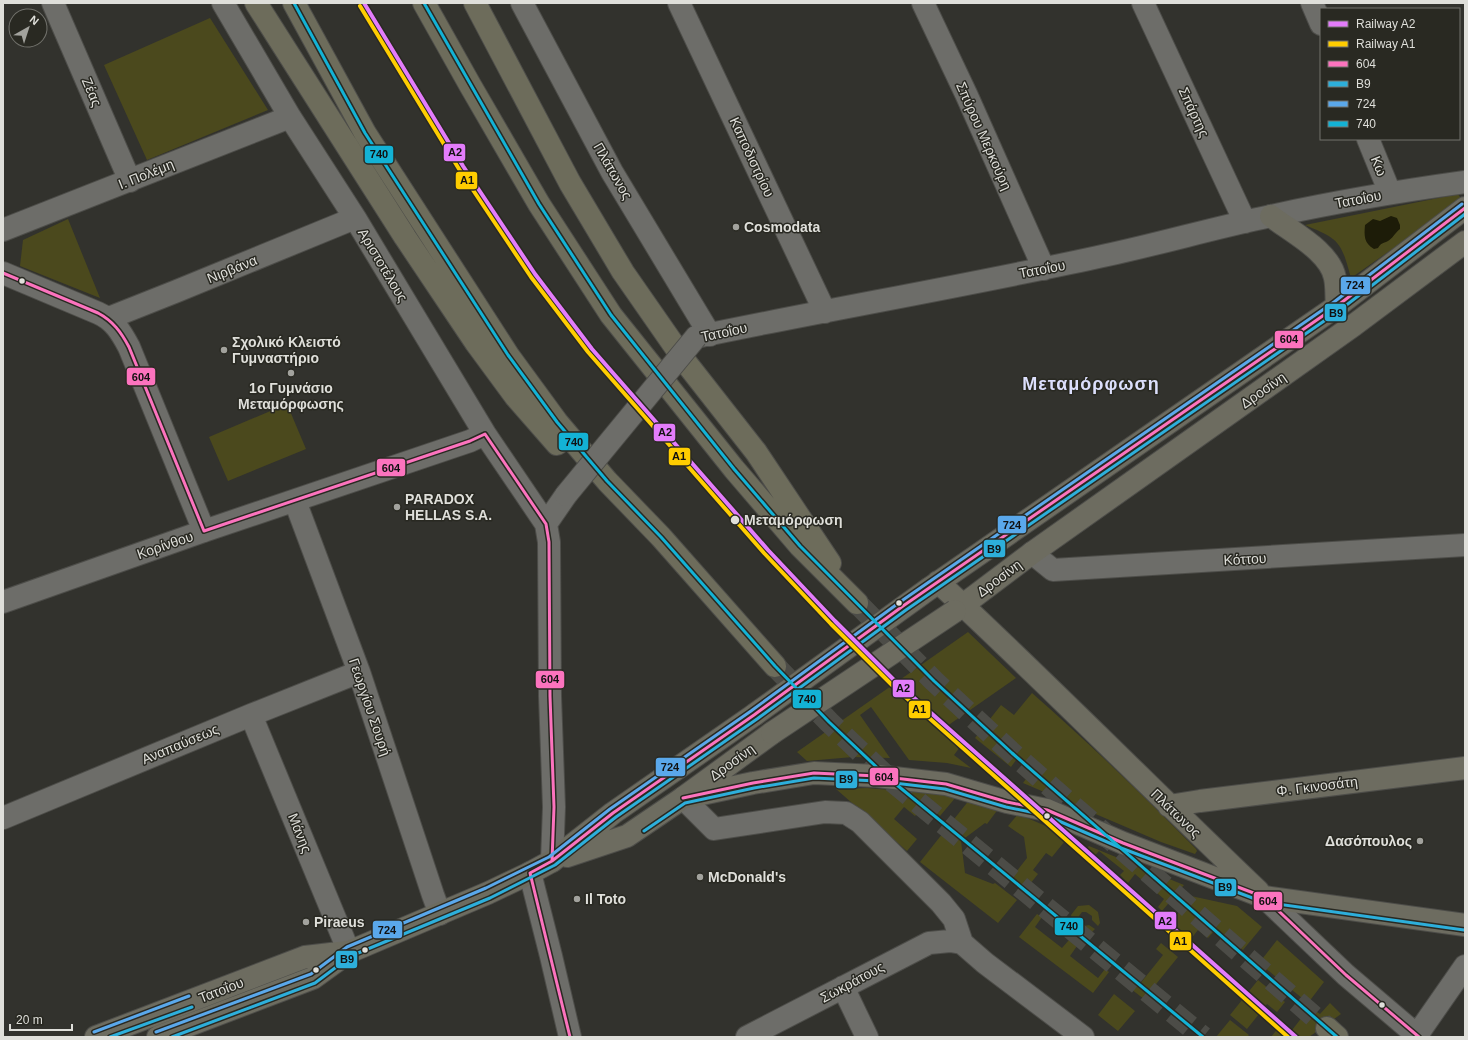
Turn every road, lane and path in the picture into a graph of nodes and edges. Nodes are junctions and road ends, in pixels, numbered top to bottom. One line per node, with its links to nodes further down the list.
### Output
1 (53, 3): 15 (street, Ζέας)
2 (223, 3): 13 (street, Αριστοτέλους)
3 (256, 3): 34 (highway)
4 (294, 3): 34 (highway)
5 (424, 3): 6 (highway)
6 (475, 3)
7 (522, 3): 29 (street, Πλάτωνος)
8 (679, 3): 27 (street, Καποδιστρίου)
9 (923, 3): 24 (street, Σπύρου Μερκούρη)
10 (1143, 3): 21 (street, Σπάρτης)
11 (1312, 3): 12 (street)
12 (1320, 22)
13 (290, 117): 15 (street, Ι. Πολέμη); 20 (street, Αριστοτέλους)
14 (1368, 140): 17 (street, Κω)
15 (130, 181): 22 (street, Ι. Πολέμη)
16 (1465, 182): 17 (street, Τατοΐου)
17 (1390, 192): 19 (street, Τατοΐου)
18 (1465, 208): 26 (main road, Δροσίνη)
19 (1271, 216): 21 (street, Τατοΐου); 26 (main road)
20 (355, 218): 28 (street, Νιρβάνα); 30 (street, Αριστοτέλους)
21 (1245, 222): 24 (street, Τατοΐου)
22 (3, 230)
23 (1465, 242): 36 (main road, Δροσίνη)
24 (1044, 269): 27 (street, Τατοΐου)
25 (3, 273): 28 (street)
26 (1337, 306): 37 (main road, Δροσίνη)
27 (825, 312): 29 (street, Τατοΐου)
28 (109, 318): 33 (street)
29 (703, 336): 32 (street, Τατοΐου, bridge)
30 (485, 434): 31 (street, Κορίνθου); 32 (street, Αριστοτέλους)
31 (295, 501): 33 (street, Κορίνθου); 41 (street, Γεωργίου Σουρή)
32 (546, 524): 47 (street)
33 (204, 532): 38 (street, Κορίνθου)
34 (661, 537): 40 (highway)
35 (1465, 545): 36 (street, Κόττου)
36 (1032, 553): 39 (main road, Δροσίνη)
37 (934, 585): 39 (main road, Πλάτωνος); 47 (main road, Δροσίνη, bridge)
38 (3, 602)
39 (959, 608): 44 (main road, Δροσίνη, bridge); 45 (main road, Πλάτωνος)
40 (775, 666)
41 (359, 672): 42 (street, Αναπαύσεως); 50 (street, Γεωργίου Σουρή)
42 (251, 714): 46 (street, Αναπαύσεως); 53 (street, Μάνης)
43 (1465, 768): 45 (main road, Φ. Γκινοσάτη)
44 (683, 798): 47 (main road, Δροσίνη); 49 (main road); 52 (street)
45 (1169, 806): 49 (main road, Πλάτωνος)
46 (3, 818)
47 (552, 861): 48 (main road, Τατοΐου)
48 (530, 873): 50 (main road, Τατοΐου); 59 (street)
49 (1264, 897): 51 (main road); 56 (street, Πλάτωνος)
50 (440, 914): 53 (main road, Τατοΐου)
51 (1465, 925)
52 (962, 944): 55 (street, Σωκράτους); 62 (street)
53 (349, 952): 57 (main road, Τατοΐου); 58 (main road, Τατοΐου)
54 (1465, 966): 56 (street)
55 (843, 987): 60 (street, Σωκράτους); 61 (street)
56 (1418, 1036)
57 (96, 1037)
58 (158, 1037)
59 (570, 1037)
60 (747, 1037)
61 (867, 1037)
62 (1083, 1037)

